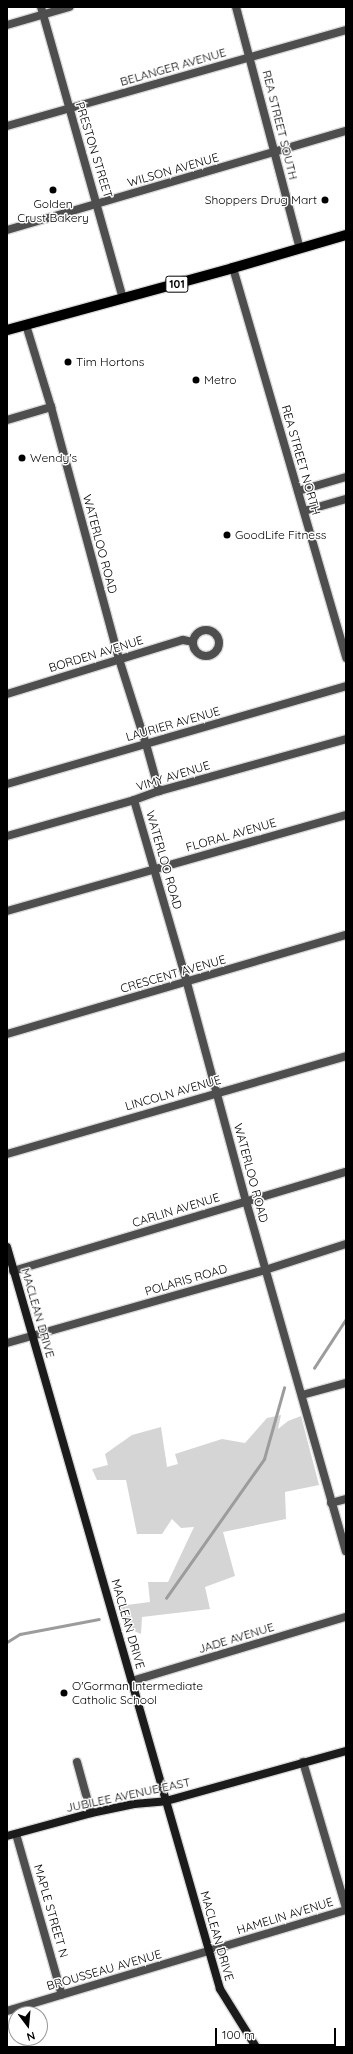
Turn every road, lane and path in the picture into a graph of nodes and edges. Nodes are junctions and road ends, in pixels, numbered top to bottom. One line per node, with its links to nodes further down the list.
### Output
1 (69, 7): 3 (street)
2 (236, 7): 6 (street, REA STREET SOUTH)
3 (42, 11): 4 (street); 7 (street, PRESTON STREET)
4 (7, 25)
5 (346, 30): 6 (street, BELANGER AVENUE)
6 (251, 57): 7 (street, BELANGER AVENUE); 10 (street, REA STREET SOUTH)
7 (69, 109): 8 (street, BELANGER AVENUE); 11 (street, PRESTON STREET)
8 (7, 126)
9 (346, 131): 10 (street, WILSON AVENUE)
10 (275, 152): 11 (street, WILSON AVENUE); 14 (street, REA STREET SOUTH)
11 (98, 205): 12 (street, WILSON AVENUE); 16 (street, PRESTON STREET)
12 (7, 230)
13 (346, 235): 14 (main road, 101)
14 (300, 249): 15 (main road, 101)
15 (233, 268): 16 (main road, 101); 22 (street, REA STREET NORTH)
16 (124, 299): 17 (main road, 101)
17 (26, 325): 18 (main road, 101); 19 (street, WATERLOO ROAD)
18 (7, 330)
19 (51, 407): 20 (street); 27 (street, WATERLOO ROAD)
20 (7, 420)
21 (346, 477): 22 (street)
22 (298, 491): 24 (street, REA STREET NORTH)
23 (346, 498): 24 (street)
24 (304, 511): 26 (street, REA STREET NORTH)
25 (193, 642): 27 (street, BORDEN AVENUE)
26 (346, 658)
27 (119, 659): 29 (street, BORDEN AVENUE); 31 (street, WATERLOO ROAD)
28 (346, 686): 31 (street, LAURIER AVENUE)
29 (7, 694)
30 (346, 739): 33 (street, VIMY AVENUE)
31 (146, 744): 32 (street, LAURIER AVENUE); 33 (street, WATERLOO ROAD)
32 (7, 784)
33 (159, 791): 34 (street, VIMY AVENUE)
34 (134, 800): 36 (street, VIMY AVENUE); 37 (street, WATERLOO ROAD)
35 (346, 815): 37 (street, FLORAL AVENUE)
36 (7, 836)
37 (154, 870): 38 (street, FLORAL AVENUE); 40 (street, WATERLOO ROAD)
38 (7, 911)
39 (346, 935): 40 (street, CRESCENT AVENUE)
40 (187, 983): 41 (street, CRESCENT AVENUE); 43 (street, WATERLOO ROAD)
41 (7, 1034)
42 (346, 1056): 43 (street, LINCOLN AVENUE)
43 (216, 1092): 44 (street, LINCOLN AVENUE); 46 (street, WATERLOO ROAD)
44 (7, 1154)
45 (346, 1172): 46 (street, CARLIN AVENUE)
46 (246, 1201): 49 (street, WATERLOO ROAD); 50 (street, CARLIN AVENUE)
47 (346, 1244): 49 (street, POLARIS ROAD)
48 (7, 1247): 50 (street, MACLEAN DRIVE)
49 (265, 1270): 51 (street, POLARIS ROAD); 54 (street, WATERLOO ROAD)
50 (13, 1271): 51 (street, MACLEAN DRIVE)
51 (32, 1336): 52 (street, POLARIS ROAD); 59 (street, MACLEAN DRIVE)
52 (7, 1343)
53 (346, 1383): 54 (street)
54 (302, 1395): 56 (street, WATERLOO ROAD)
55 (346, 1499): 56 (street)
56 (332, 1503): 57 (street, WATERLOO ROAD)
57 (346, 1551)
58 (346, 1617): 59 (street, JADE AVENUE)
59 (132, 1681): 63 (street, MACLEAN DRIVE)
60 (346, 1751): 62 (street, JUBILEE AVENUE EAST)
61 (77, 1762): 64 (street)
62 (304, 1762): 63 (street, JUBILEE AVENUE EAST); 67 (street)
63 (166, 1801): 64 (street, JUBILEE AVENUE EAST); 68 (street, MACLEAN DRIVE)
64 (91, 1813): 65 (street, JUBILEE AVENUE EAST)
65 (16, 1834): 66 (street, JUBILEE AVENUE EAST); 69 (street, MAPLE STREET N)
66 (7, 1836)
67 (346, 1909): 68 (street, HAMELIN AVENUE)
68 (208, 1952): 69 (street, BROUSSEAU AVENUE); 71 (street, MACLEAN DRIVE)
69 (62, 1995): 70 (street, BROUSSEAU AVENUE)
70 (7, 2011)
71 (256, 2047)

